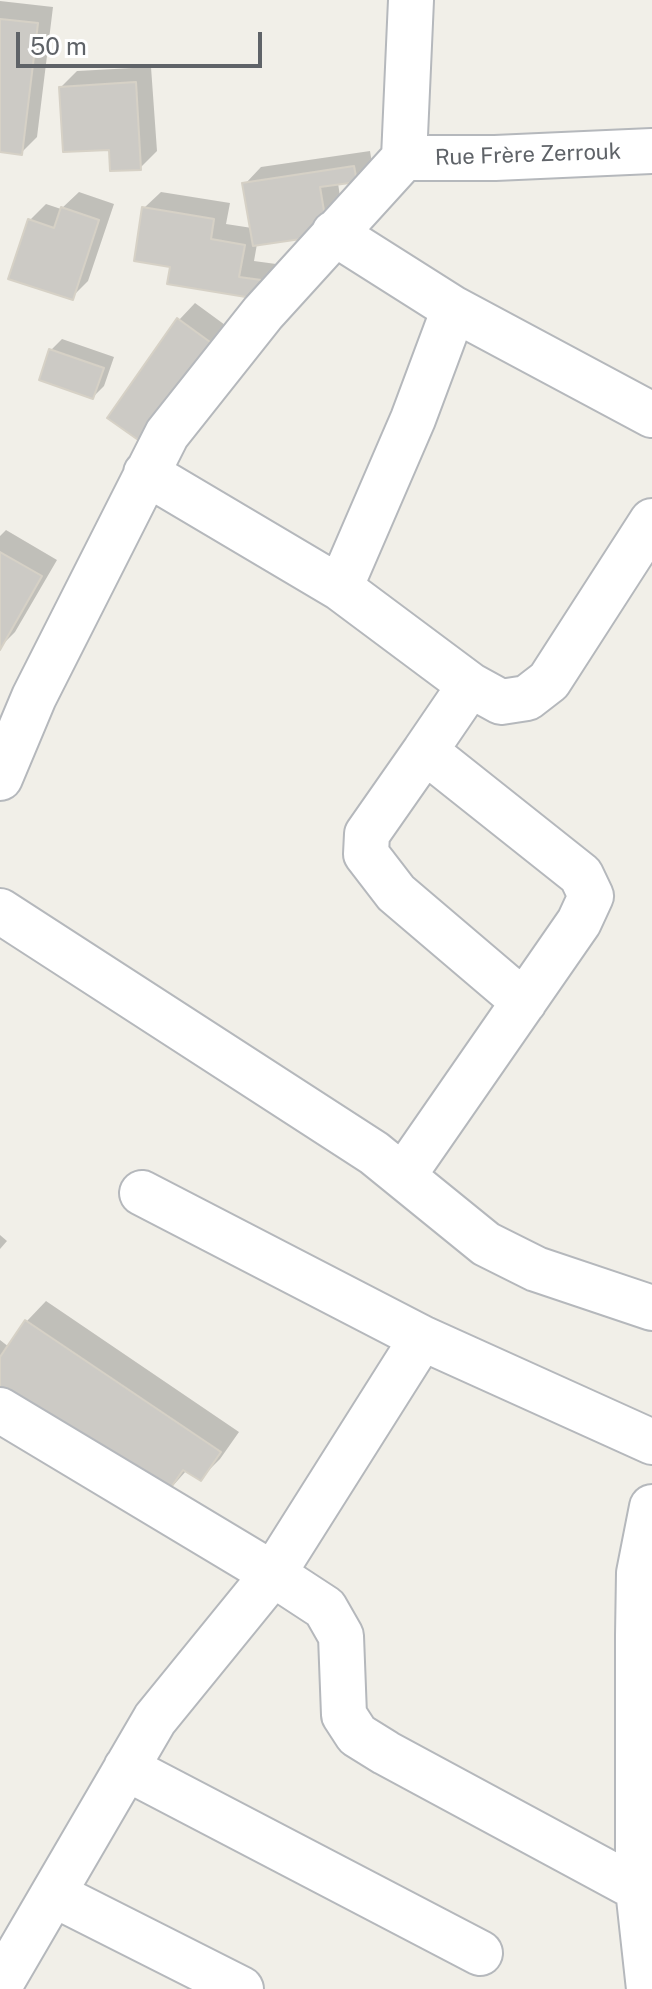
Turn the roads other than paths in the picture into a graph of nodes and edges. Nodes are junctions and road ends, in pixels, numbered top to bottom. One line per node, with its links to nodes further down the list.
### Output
1 (411, 0): 3 (street)
2 (652, 151): 3 (street, Rue Frère Zerrouk)
3 (404, 158): 4 (street)
4 (334, 233): 5 (street); 7 (street)
5 (454, 309): 6 (street); 9 (street)
6 (652, 415)
7 (146, 473): 9 (street); 12 (street)
8 (652, 521): 10 (street)
9 (340, 588): 10 (street)
10 (470, 685): 11 (street)
11 (425, 751): 14 (street); 14 (street)
12 (0, 778)
13 (0, 911): 15 (street)
14 (524, 1002): 15 (street)
15 (403, 1176): 17 (street)
16 (142, 1193): 18 (street)
17 (652, 1308)
18 (422, 1338): 20 (street); 22 (street)
19 (0, 1410): 22 (street)
20 (652, 1442)
21 (652, 1507): 24 (street)
22 (273, 1574): 23 (street); 24 (street)
23 (126, 1768): 25 (street); 26 (street)
24 (638, 1889): 29 (street)
25 (53, 1894): 27 (street); 28 (street)
26 (480, 1953)
27 (0, 1985)
28 (241, 1989)
29 (649, 1989)

